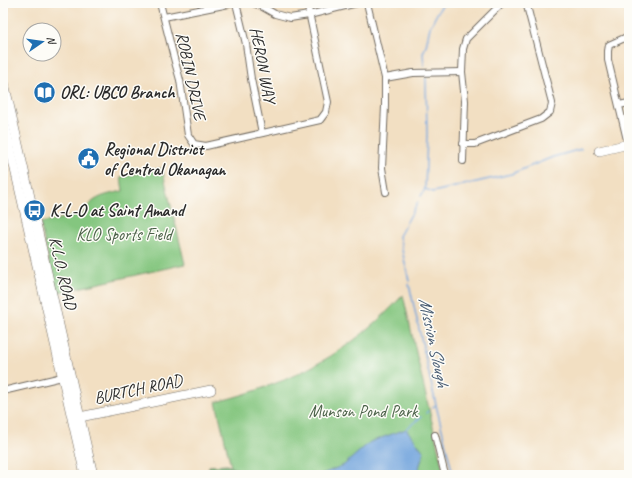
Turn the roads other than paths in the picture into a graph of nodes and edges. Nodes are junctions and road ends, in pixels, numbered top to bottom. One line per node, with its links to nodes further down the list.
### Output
1 (160, 3): 10 (street, ROBIN DRIVE)
2 (235, 3): 10 (street); 18 (street, HERON WAY)
3 (253, 3): 9 (street)
4 (307, 3): 9 (street, ROBIN DRIVE)
5 (357, 3): 9 (street)
6 (367, 3): 14 (street)
7 (502, 3): 12 (street)
8 (525, 3): 19 (street)
9 (309, 14): 18 (street, ROBIN DRIVE)
10 (164, 17): 18 (street, ROBIN DRIVE)
11 (629, 36): 16 (street)
12 (462, 72): 14 (street); 19 (street)
13 (3, 78): 27 (main road, K.L.O. ROAD)
14 (385, 78): 23 (street)
15 (629, 103): 16 (street)
16 (619, 105): 20 (street)
17 (3, 117): 24 (main road, K.L.O. ROAD)
18 (262, 133)
19 (463, 144): 22 (street)
20 (629, 144): 21 (main road)
21 (599, 151)
22 (463, 161)
23 (386, 192)
24 (62, 377): 26 (street); 27 (main road, K.L.O. ROAD)
25 (211, 390): 27 (main road, BURTCH ROAD)
26 (3, 391)
27 (76, 418): 29 (main road, K.L.O. ROAD); 30 (main road, K.L.O. ROAD)
28 (435, 435): 31 (street)
29 (85, 475)
30 (93, 475)
31 (445, 475)

